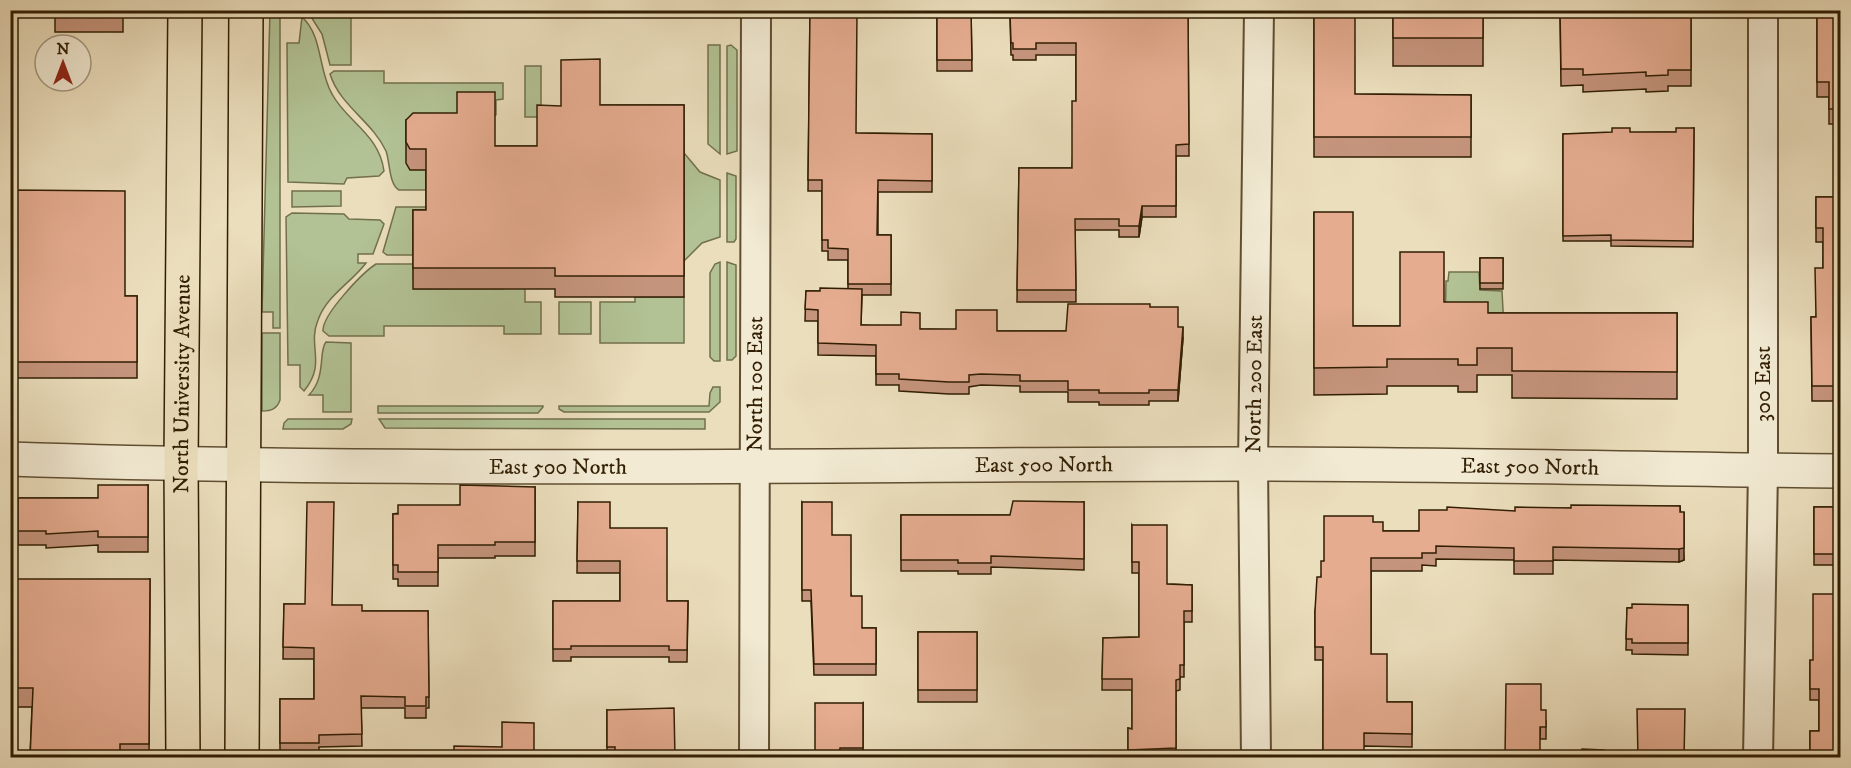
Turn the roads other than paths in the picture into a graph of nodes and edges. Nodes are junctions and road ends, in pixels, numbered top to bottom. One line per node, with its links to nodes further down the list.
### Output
1 (185, 10): 7 (highway, North University Avenue)
2 (246, 10): 9 (highway)
3 (756, 10): 10 (street, North 100 East)
4 (1259, 10): 8 (street, North 200 East)
5 (1763, 10): 11 (street, 300 East)
6 (10, 459): 7 (street, East 500 North)
7 (181, 464): 9 (street, East 500 North); 13 (highway, North University Avenue)
8 (1253, 464): 10 (street, East 500 North); 11 (street, East 500 North); 16 (street, North 200 East)
9 (245, 465): 10 (street, East 500 North); 14 (highway)
10 (754, 467): 15 (street, North 100 East)
11 (1763, 470): 12 (street, East 500 North); 17 (street, 300 East)
12 (1840, 471)
13 (183, 758)
14 (242, 758)
15 (754, 758)
16 (1256, 758)
17 (1758, 758)

